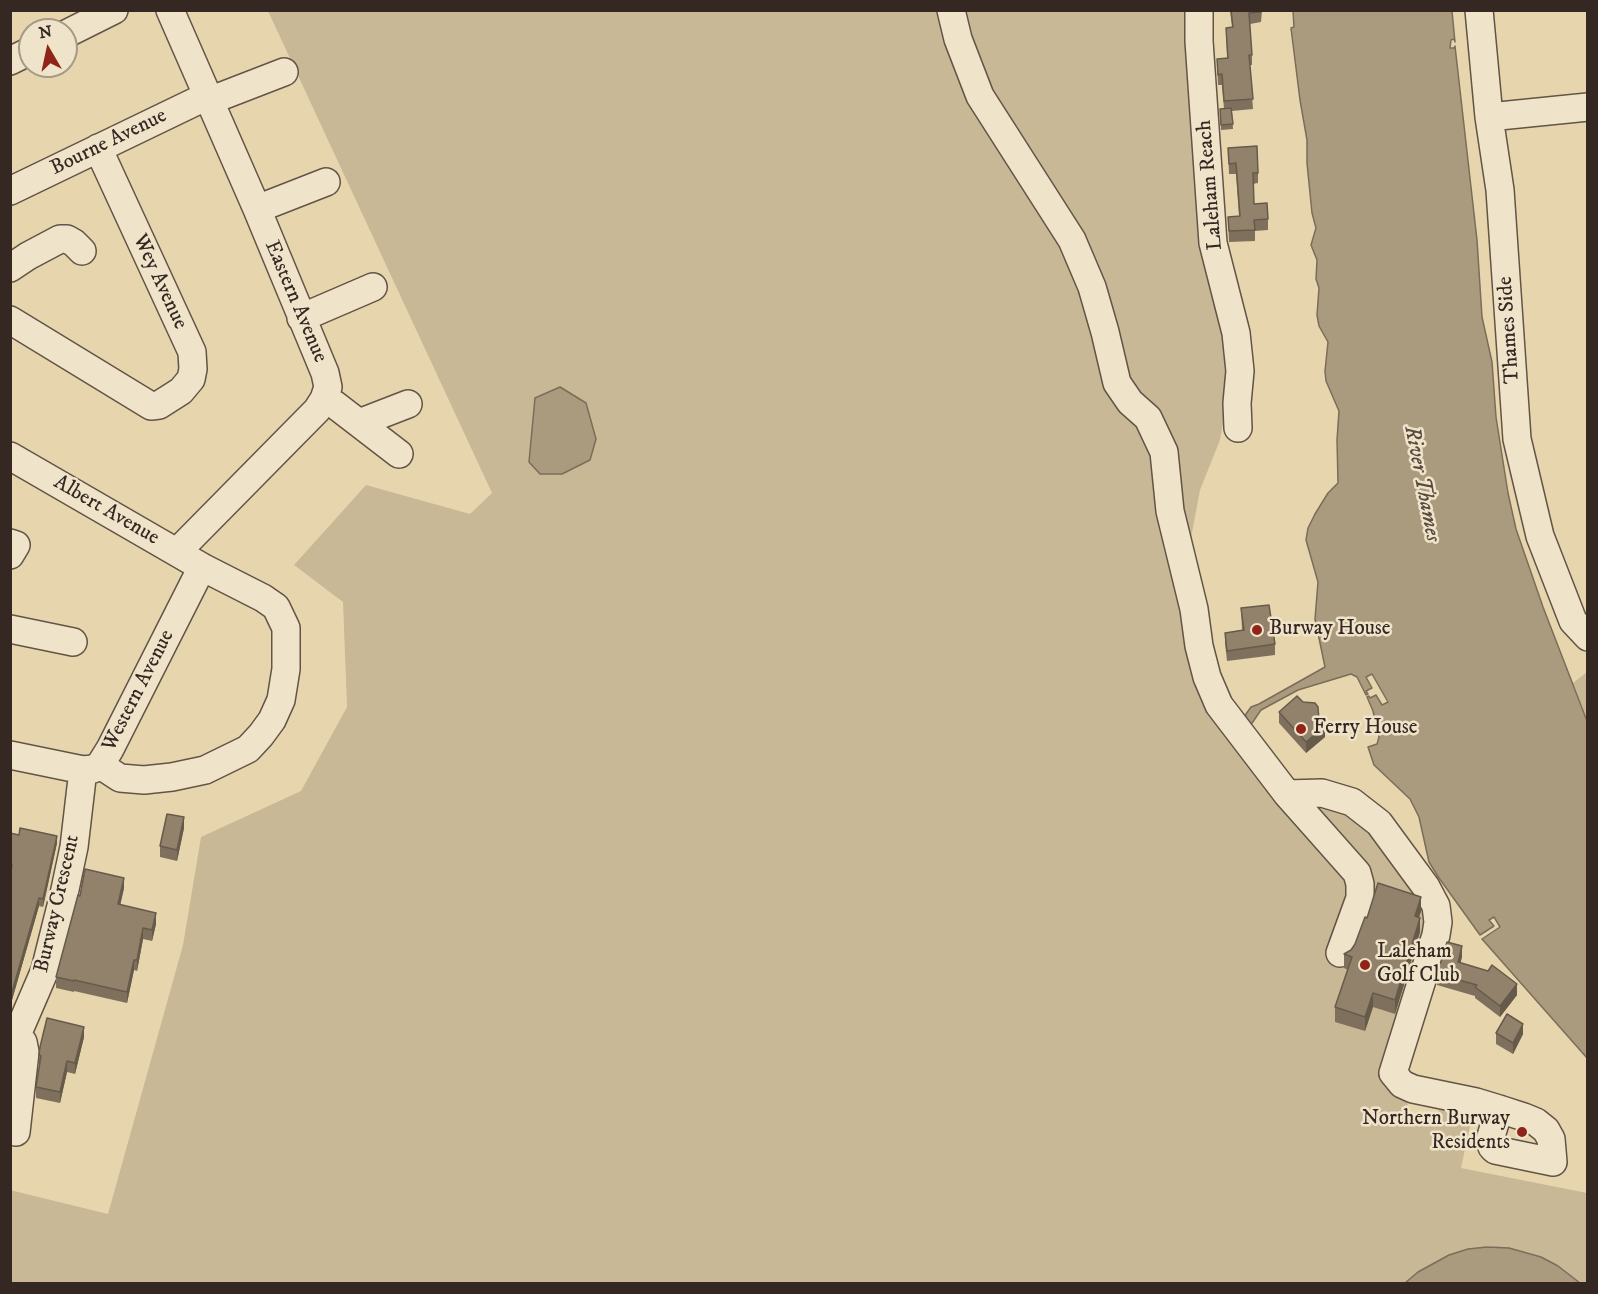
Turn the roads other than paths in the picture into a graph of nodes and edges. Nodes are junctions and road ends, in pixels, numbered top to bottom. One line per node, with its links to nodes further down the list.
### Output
1 (114, 10): 6 (street)
2 (170, 10): 8 (street, Eastern Avenue)
3 (951, 10): 35 (street)
4 (1199, 10): 23 (street, Laleham Reach)
5 (1479, 10): 10 (street, Thames Side)
6 (78, 28)
7 (284, 72): 8 (street, Bourne Avenue)
8 (208, 98): 11 (street, Bourne Avenue); 14 (street, Eastern Avenue)
9 (1587, 106): 10 (street)
10 (1489, 117): 31 (street, Thames Side)
11 (98, 148): 13 (street, Bourne Avenue); 19 (street, Wey Avenue)
12 (326, 182): 14 (street)
13 (10, 191)
14 (256, 209): 18 (street, Eastern Avenue)
15 (82, 251): 16 (street)
16 (10, 268)
17 (373, 287): 18 (street)
18 (301, 318): 20 (street, Eastern Avenue)
19 (10, 320)
20 (324, 399): 22 (street); 27 (street)
21 (408, 404): 22 (street)
22 (359, 423): 24 (street)
23 (1238, 428)
24 (399, 454)
25 (10, 456): 27 (street, Albert Avenue)
26 (10, 543): 28 (street)
27 (177, 552): 29 (street, Albert Avenue)
28 (10, 555)
29 (202, 567): 34 (street, Western Avenue); 34 (street, Albert Avenue)
30 (10, 629): 32 (street)
31 (1587, 637)
32 (73, 642)
33 (10, 755): 34 (street, Western Avenue)
34 (92, 767): 37 (street, Burway Crescent)
35 (1287, 794): 36 (street); 38 (street)
36 (1340, 953)
37 (14, 1034): 39 (street, Burway Crescent)
38 (1499, 1109)
39 (16, 1132)

